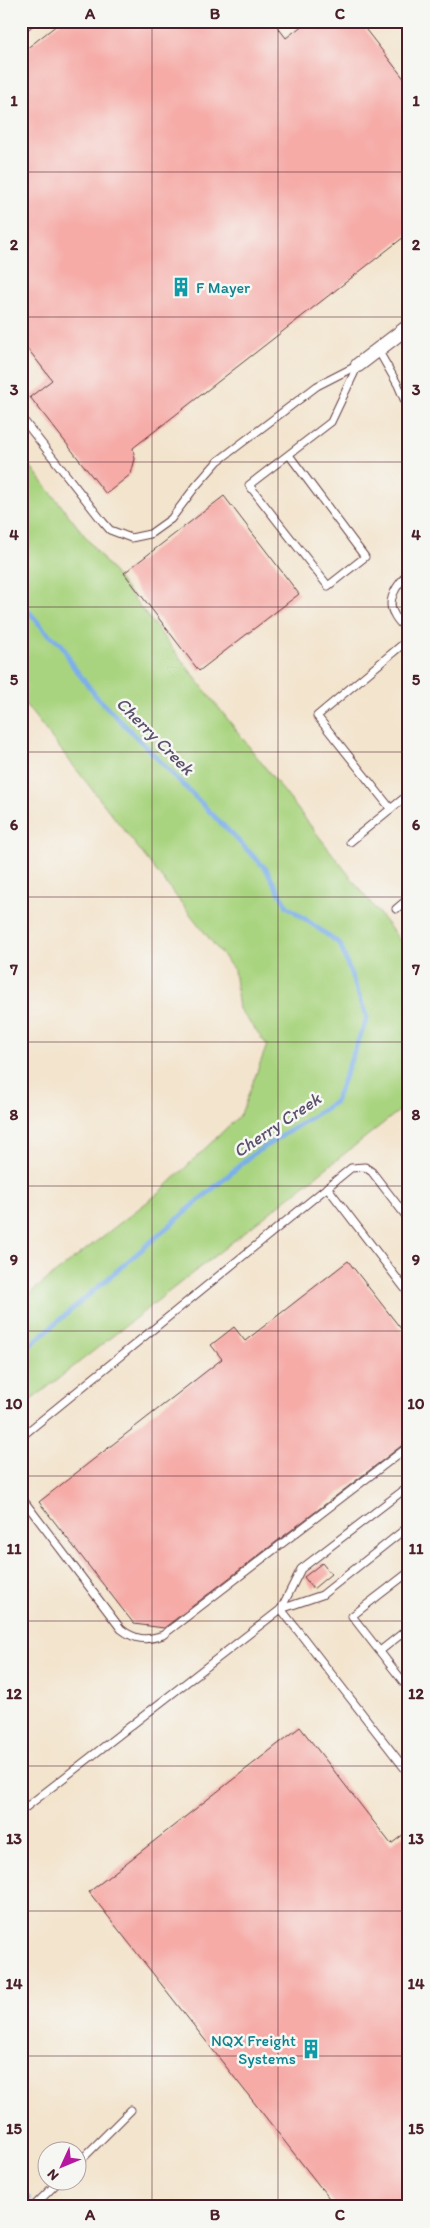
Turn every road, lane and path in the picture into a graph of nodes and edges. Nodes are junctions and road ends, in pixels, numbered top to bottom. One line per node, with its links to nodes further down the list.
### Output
1 (32, 21): 2 (lane)
2 (21, 30)
3 (409, 326): 4 (street)
4 (378, 350): 5 (street); 6 (lane)
5 (358, 365): 7 (lane); 8 (lane)
6 (409, 411)
7 (21, 417)
8 (289, 455): 8 (lane)
9 (409, 573): 10 (lane)
10 (409, 633)
11 (409, 639): 13 (lane)
12 (409, 794): 13 (lane)
13 (391, 809): 14 (lane)
14 (350, 842)
15 (409, 898): 16 (lane)
16 (396, 909)
17 (327, 1187): 18 (lane); 19 (lane); 20 (lane)
18 (409, 1220)
19 (409, 1294)
20 (21, 1437)
21 (409, 1446): 23 (lane)
22 (409, 1486): 26 (lane)
23 (21, 1497)
24 (409, 1526): 26 (lane)
25 (409, 1572): 28 (lane)
26 (280, 1610): 30 (lane); 31 (lane)
27 (409, 1628): 28 (lane)
28 (380, 1651): 29 (lane)
29 (408, 1686)
30 (409, 1774)
31 (25, 1808)
32 (131, 2110): 33 (lane)
33 (88, 2153)
34 (50, 2190): 35 (lane)
35 (33, 2207)

